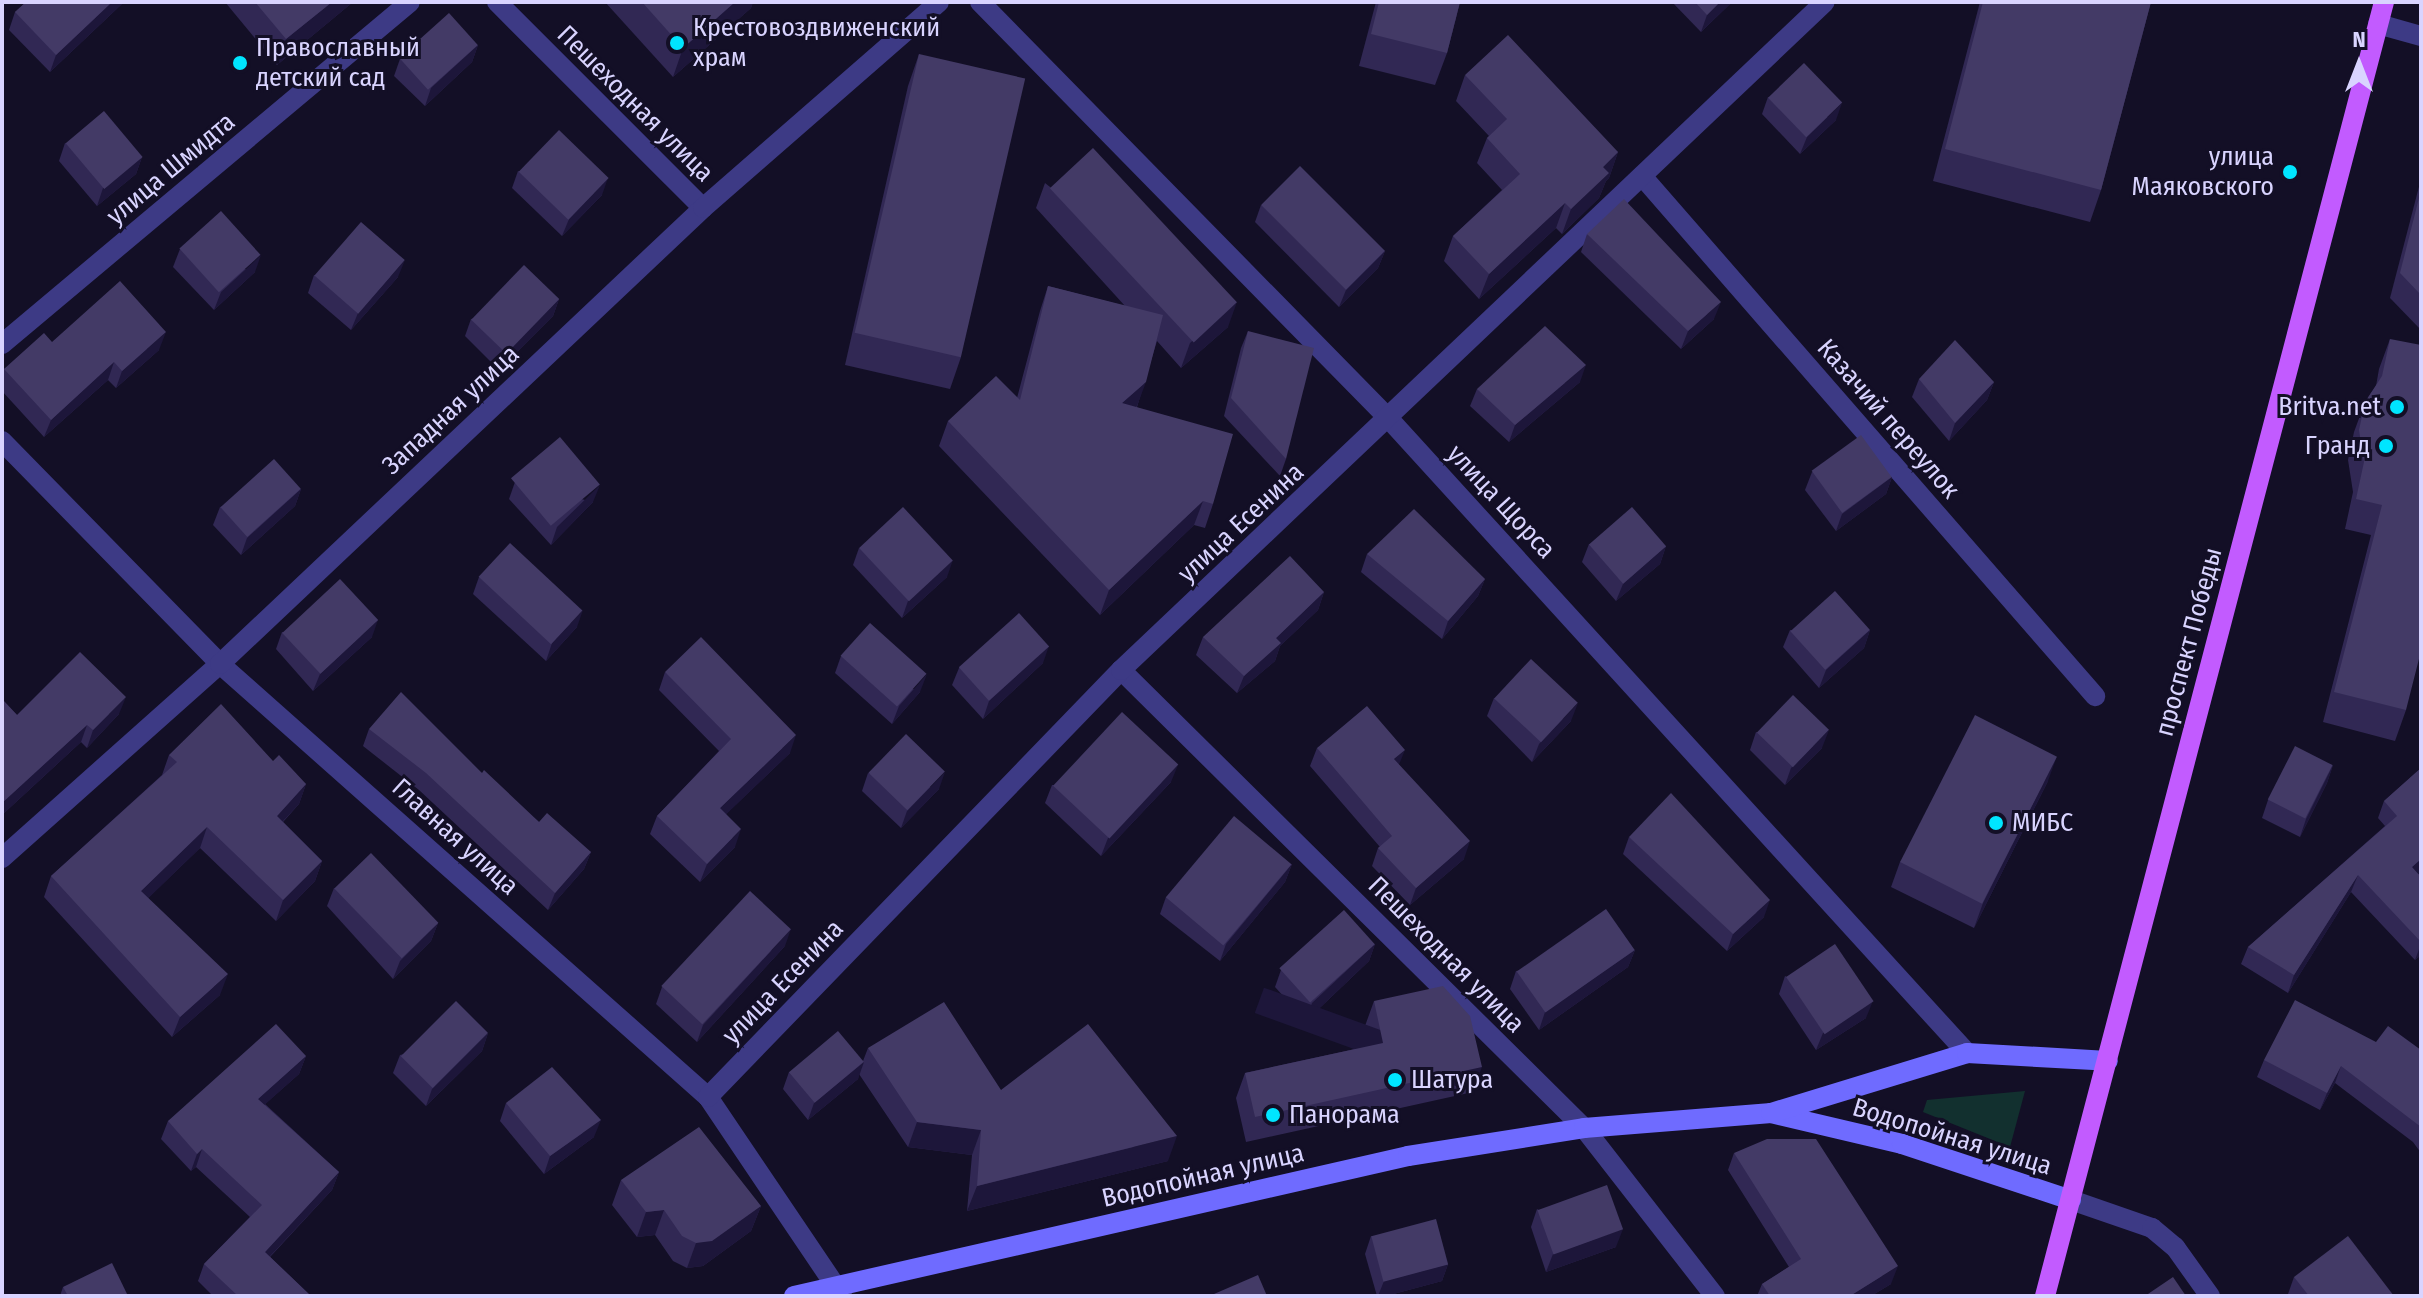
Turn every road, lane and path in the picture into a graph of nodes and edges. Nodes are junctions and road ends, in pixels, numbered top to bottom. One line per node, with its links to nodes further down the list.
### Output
1 (410, 2): 11 (street, улица Шмидта)
2 (497, 2): 10 (street, Пешеходная улица)
3 (939, 2): 10 (street, Западная улица)
4 (980, 2): 12 (street, улица Щорса)
5 (1825, 2): 9 (street, улица Есенина)
6 (2384, 2): 7 (main road, проспект Победы)
7 (2378, 24): 8 (street); 19 (main road, проспект Победы)
8 (2421, 36)
9 (1642, 176): 12 (street, улица Есенина); 16 (street, Казачий переулок)
10 (703, 208): 14 (street, Западная улица)
11 (2, 344)
12 (1390, 420): 15 (street, улица Есенина); 18 (street, улица Щорса)
13 (2, 441): 14 (street, Главная улица)
14 (220, 664): 17 (street, Западная улица); 20 (street, Главная улица)
15 (1121, 670): 20 (street, улица Есенина); 22 (street, Пешеходная улица)
16 (2095, 696)
17 (2, 858)
18 (1967, 1053): 19 (main road, Водопойная улица); 21 (main road, Водопойная улица)
19 (2108, 1061): 23 (main road, проспект Победы)
20 (708, 1097): 24 (street, Главная улица)
21 (1771, 1113): 22 (main road, Водопойная улица); 23 (main road, Водопойная улица)
22 (1584, 1128): 24 (main road, Водопойная улица); 26 (street, Пешеходная улица)
23 (2071, 1200): 27 (main road, проспект Победы); 28 (street)
24 (839, 1291): 25 (main road, Водопойная улица)
25 (794, 1296)
26 (1715, 1296)
27 (2045, 1296)
28 (2210, 1296)

